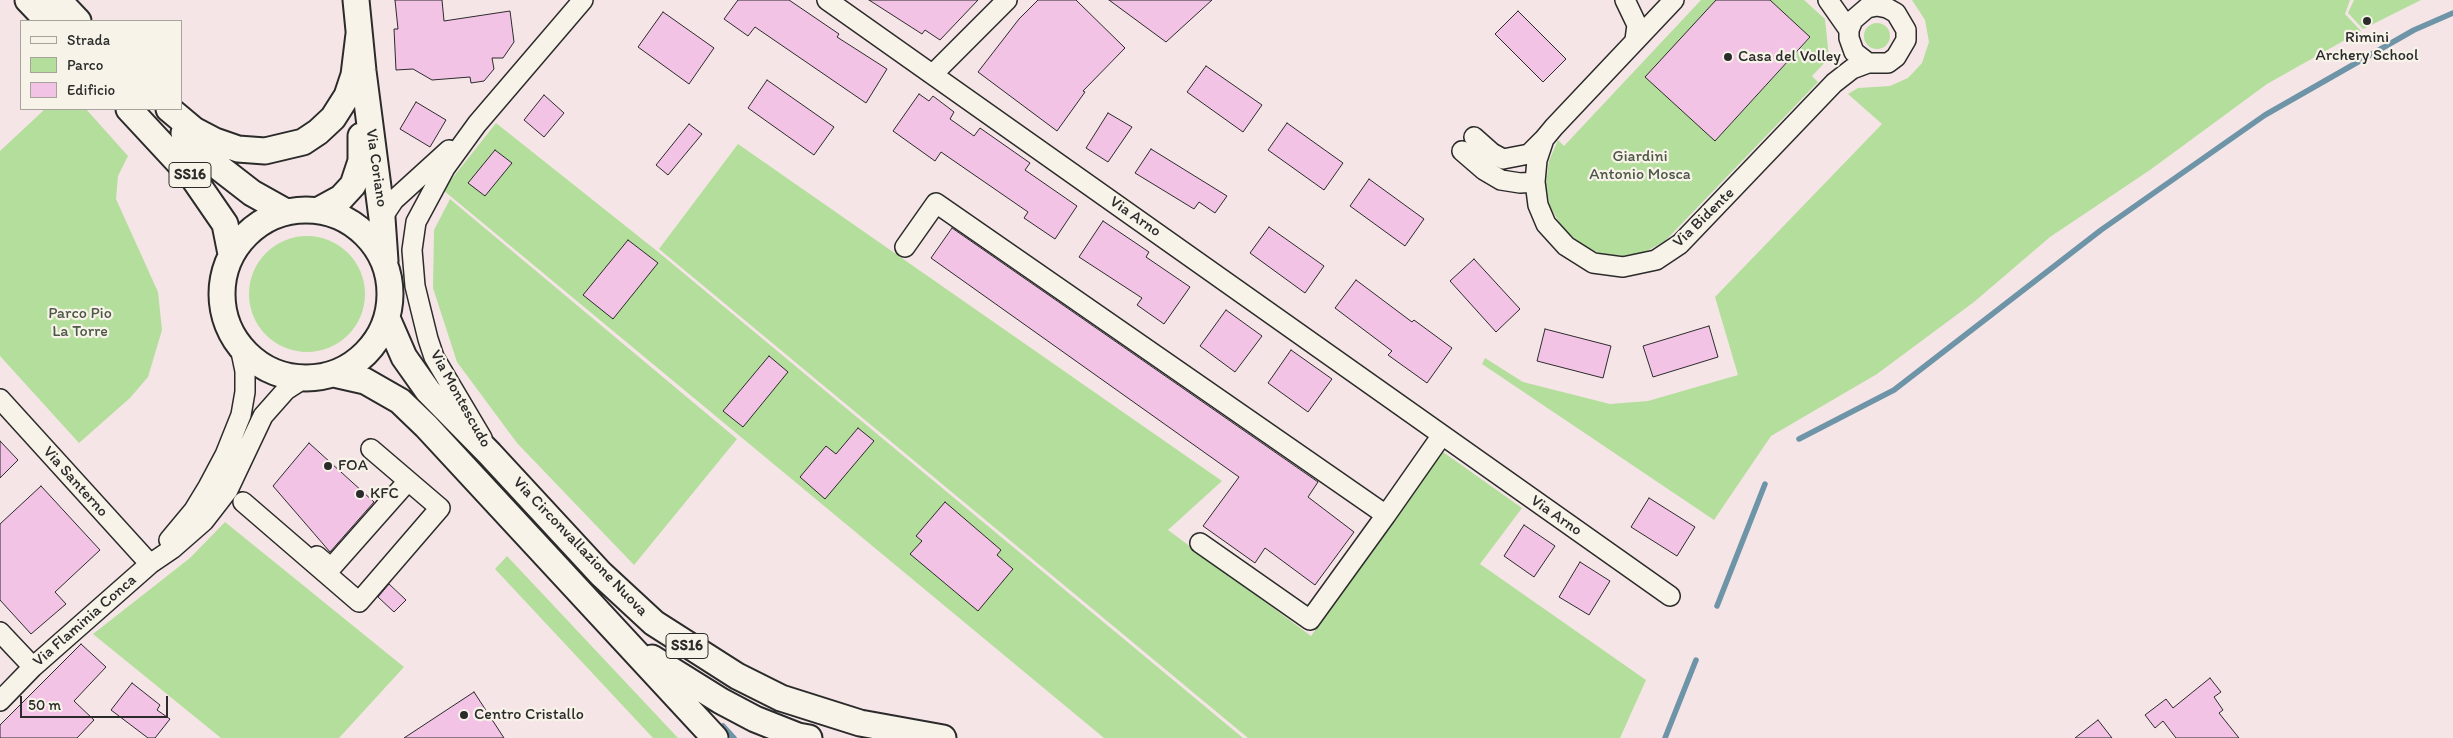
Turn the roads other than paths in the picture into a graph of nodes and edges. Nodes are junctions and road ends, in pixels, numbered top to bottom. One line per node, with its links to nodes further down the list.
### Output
1 (28, 0): 12 (main road)
2 (58, 0): 13 (main road)
3 (356, 0): 15 (main road, Via Coriano)
4 (583, 0): 23 (street, Via Montescudo)
5 (827, 0): 19 (street, Via Arno)
6 (1007, 0): 19 (street)
7 (1625, 0): 16 (street)
8 (1674, 0): 16 (street, Via Bidente)
9 (1828, 0): 14 (street)
10 (1850, 0): 11 (street, Via Bidente)
11 (1868, 8): 14 (street); 17 (street, Via Bidente)
12 (47, 20)
13 (77, 20)
14 (1849, 30): 17 (street)
15 (359, 34): 18 (main road, Via Coriano); 22 (main road, Via Coriano)
16 (1635, 40): 24 (street, Via Bidente)
17 (1868, 63): 25 (street, Via Bidente)
18 (363, 71): 26 (main road, Via Coriano); 28 (main road, Via Coriano)
19 (933, 74): 37 (street, Via Arno)
20 (130, 110): 30 (main road, Via Circonvallazione Nuova / SS16)
21 (163, 110): 27 (main road, SS16)
22 (170, 110)
23 (477, 124): 28 (street, Via Montescudo); 39 (street, Via Montescudo)
24 (1544, 139): 25 (street, Via Bidente); 25 (street)
25 (1535, 182)
26 (318, 210): 27 (main road, Via Circonvallazione Nuova / SS16); 31 (main road, Via Circonvallazione Nuova / SS16)
27 (286, 212): 30 (main road, Via Circonvallazione Nuova / SS16)
28 (382, 218): 31 (main road, Via Coriano)
29 (905, 247): 42 (street)
30 (231, 254): 33 (main road, Via Circonvallazione Nuova / SS16)
31 (385, 264): 32 (main road, Via Circonvallazione Nuova / SS16)
32 (387, 318): 34 (main road, Via Circonvallazione Nuova / SS16); 39 (main road, Via Circonvallazione Nuova / SS16)
33 (240, 347): 35 (main road, Via Circonvallazione Nuova / SS16); 45 (street, Via Flaminia Conca)
34 (334, 374): 35 (main road, Via Circonvallazione Nuova / SS16); 48 (main road, Via Circonvallazione Nuova / SS16)
35 (303, 379): 45 (street, Via Flaminia Conca)
36 (0, 400): 45 (street, Via Santerno)
37 (1442, 435): 42 (street); 46 (street, Via Arno)
38 (371, 449): 40 (street)
39 (490, 454): 53 (main road, Via Circonvallazione Nuova / SS16)
40 (408, 481): 43 (street); 43 (street)
41 (243, 502): 43 (street)
42 (1386, 515): 44 (street)
43 (287, 540)
44 (1200, 543)
45 (150, 564): 49 (street, Via Flaminia Conca)
46 (1670, 596)
47 (0, 632): 49 (street)
48 (630, 645): 51 (main road, Via Circonvallazione Nuova); 52 (main road, Via Circonvallazione Nuova / SS16)
49 (33, 667): 50 (street, Via Flaminia Conca)
50 (0, 701)
51 (715, 738)
52 (809, 738)
53 (943, 738)

